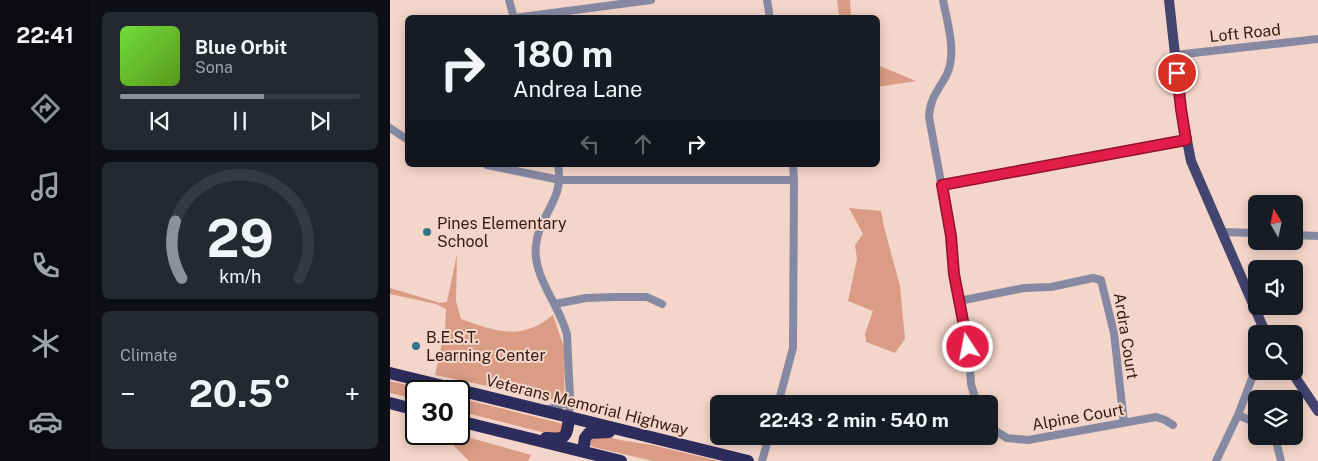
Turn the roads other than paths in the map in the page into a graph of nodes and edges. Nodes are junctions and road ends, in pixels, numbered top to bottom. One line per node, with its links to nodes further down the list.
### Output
1 (509, 0): 6 (street)
2 (651, 0): 7 (street)
3 (767, 0): 8 (street)
4 (943, 0): 19 (street)
5 (1169, 0): 10 (main road)
6 (513, 15)
7 (537, 15)
8 (770, 15)
9 (1318, 40): 10 (street, Loft Road)
10 (1176, 54): 13 (main road)
11 (390, 128): 12 (street)
12 (405, 138)
13 (1186, 140): 19 (street); 20 (main road)
14 (497, 167): 17 (street)
15 (558, 167): 17 (street)
16 (793, 167): 18 (street)
17 (560, 180): 18 (street); 25 (street)
18 (794, 180): 31 (street)
19 (942, 185): 24 (street)
20 (1222, 232): 21 (street); 27 (main road)
21 (1248, 233)
22 (1303, 236): 23 (street)
23 (1318, 236)
24 (959, 301): 32 (street); 41 (street, Ardra Court)
25 (555, 304): 26 (street); 33 (street)
26 (662, 304)
27 (1262, 325)
28 (390, 373): 36 (highway, Veterans Memorial Highway)
29 (1251, 380): 38 (street)
30 (1297, 380): 37 (main road)
31 (780, 395)
32 (974, 395)
33 (570, 398): 36 (street); 39 (street)
34 (390, 403): 35 (highway)
35 (405, 407)
36 (543, 411): 39 (highway, Veterans Memorial Highway)
37 (1318, 411)
38 (1238, 415): 40 (street); 53 (street)
39 (570, 417): 44 (highway, Veterans Memorial Highway); 46 (highway)
40 (1248, 419)
41 (1124, 422): 43 (street, Alpine Court); 45 (street, Alpine Court)
42 (470, 424): 46 (highway)
43 (1173, 425)
44 (631, 432): 49 (highway); 51 (highway, Veterans Memorial Highway)
45 (998, 432)
46 (512, 434): 49 (highway)
47 (766, 445): 52 (street)
48 (1277, 445): 54 (street)
49 (582, 456): 50 (highway)
50 (610, 460)
51 (748, 461)
52 (762, 461)
53 (1216, 461)
54 (1281, 461)

